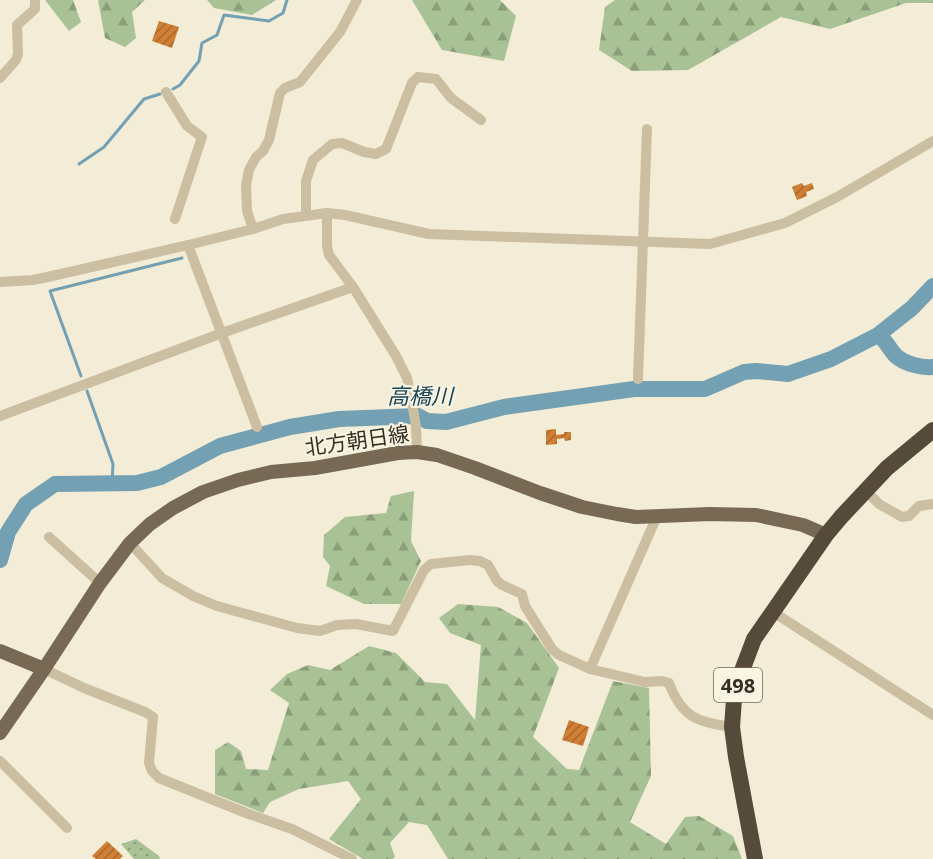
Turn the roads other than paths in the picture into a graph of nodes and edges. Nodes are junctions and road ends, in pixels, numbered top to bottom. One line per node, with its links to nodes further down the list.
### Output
1 (35, 0): 3 (street)
2 (357, 0): 11 (street)
3 (0, 78)
4 (166, 92): 10 (street)
5 (481, 120): 9 (street)
6 (647, 129): 12 (street)
7 (933, 141): 12 (street)
8 (327, 213): 9 (street); 12 (street); 15 (street)
9 (306, 215): 11 (street)
10 (175, 219)
11 (253, 229): 13 (street)
12 (643, 242): 17 (street)
13 (188, 246): 14 (street); 16 (street)
14 (0, 282)
15 (354, 288): 16 (street); 21 (street)
16 (222, 333): 18 (street); 19 (street)
17 (638, 380)
18 (0, 416)
19 (258, 427)
20 (933, 430): 22 (highway, 498)
21 (417, 452): 24 (main road, 北方朝日線); 27 (main road, 北方朝日線)
22 (865, 490): 23 (street); 25 (highway, 498)
23 (933, 504)
24 (657, 516): 25 (main road, 北方朝日線); 32 (street)
25 (826, 535): 29 (highway, 498)
26 (49, 537): 28 (street)
27 (130, 543): 28 (main road, 北方朝日線); 32 (street)
28 (100, 583): 31 (main road, 北方朝日線)
29 (773, 612): 33 (street); 34 (highway, 498)
30 (0, 651): 31 (main road)
31 (44, 669): 35 (main road, 北方朝日線); 38 (street)
32 (590, 669): 34 (street)
33 (933, 714)
34 (732, 727): 39 (highway, 498)
35 (0, 733)
36 (0, 760): 37 (street)
37 (67, 828)
38 (352, 859)
39 (755, 859)

